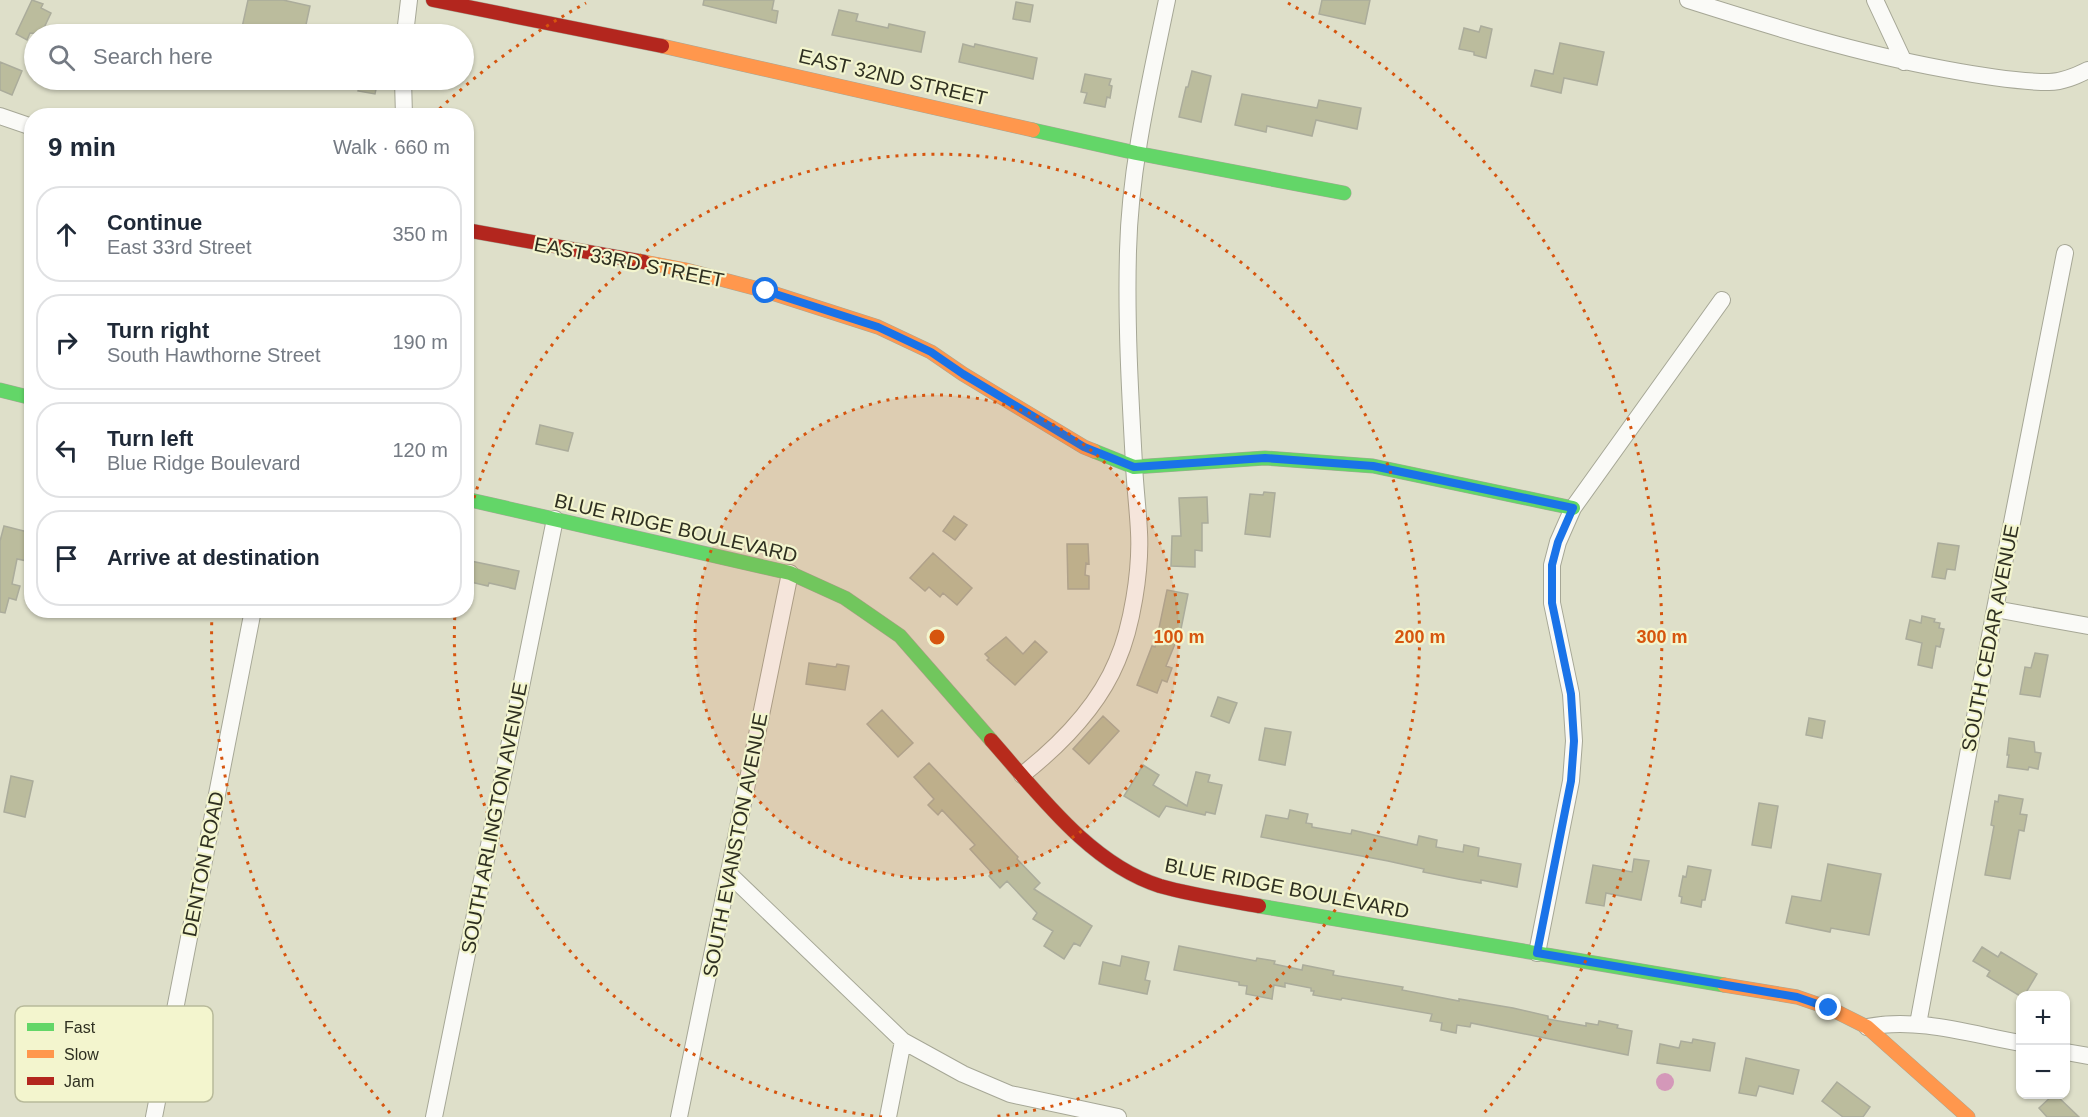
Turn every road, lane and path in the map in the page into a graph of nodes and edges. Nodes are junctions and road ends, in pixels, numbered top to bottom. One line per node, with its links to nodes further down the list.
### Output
1 (409, 0): 6 (street)
2 (433, 0): 13 (street, EAST 32ND STREET)
3 (1167, 0): 13 (street)
4 (1688, 0): 7 (street)
5 (1875, 0): 7 (street)
6 (406, 24)
7 (1904, 62): 8 (street)
8 (2088, 70)
9 (403, 90): 10 (street)
10 (404, 108)
11 (0, 116): 12 (street)
12 (24, 124)
13 (1136, 153): 14 (street, EAST 32ND STREET); 20 (street)
14 (1344, 193)
15 (474, 232): 20 (street, EAST 33RD STREET)
16 (2065, 253): 25 (street, SOUTH CEDAR AVENUE)
17 (1722, 300): 22 (street)
18 (0, 390): 19 (street)
19 (24, 396)
20 (1134, 467): 22 (street, EAST 33RD STREET); 28 (street)
21 (474, 501): 23 (street, BLUE RIDGE BOULEVARD)
22 (1573, 508): 30 (street)
23 (555, 519): 24 (street, BLUE RIDGE BOULEVARD); 40 (street, SOUTH ARLINGTON AVENUE)
24 (790, 573): 28 (street, BLUE RIDGE BOULEVARD); 29 (street, SOUTH EVANSTON AVENUE)
25 (1995, 609): 27 (street); 32 (street, SOUTH CEDAR AVENUE)
26 (251, 618): 31 (street, DENTON ROAD)
27 (2088, 626)
28 (1022, 775): 30 (street, BLUE RIDGE BOULEVARD)
29 (729, 874): 34 (street); 41 (street, SOUTH EVANSTON AVENUE)
30 (1537, 953): 33 (street, BLUE RIDGE BOULEVARD)
31 (176, 1006)
32 (1918, 1024): 33 (street); 35 (street)
33 (1868, 1027): 44 (street, BLUE RIDGE BOULEVARD)
34 (903, 1041): 42 (street); 43 (street)
35 (2016, 1043)
36 (2070, 1053): 37 (street)
37 (2088, 1056)
38 (157, 1102): 39 (street, DENTON ROAD)
39 (154, 1117)
40 (434, 1117)
41 (679, 1117)
42 (888, 1117)
43 (1118, 1117)
44 (1968, 1117)

